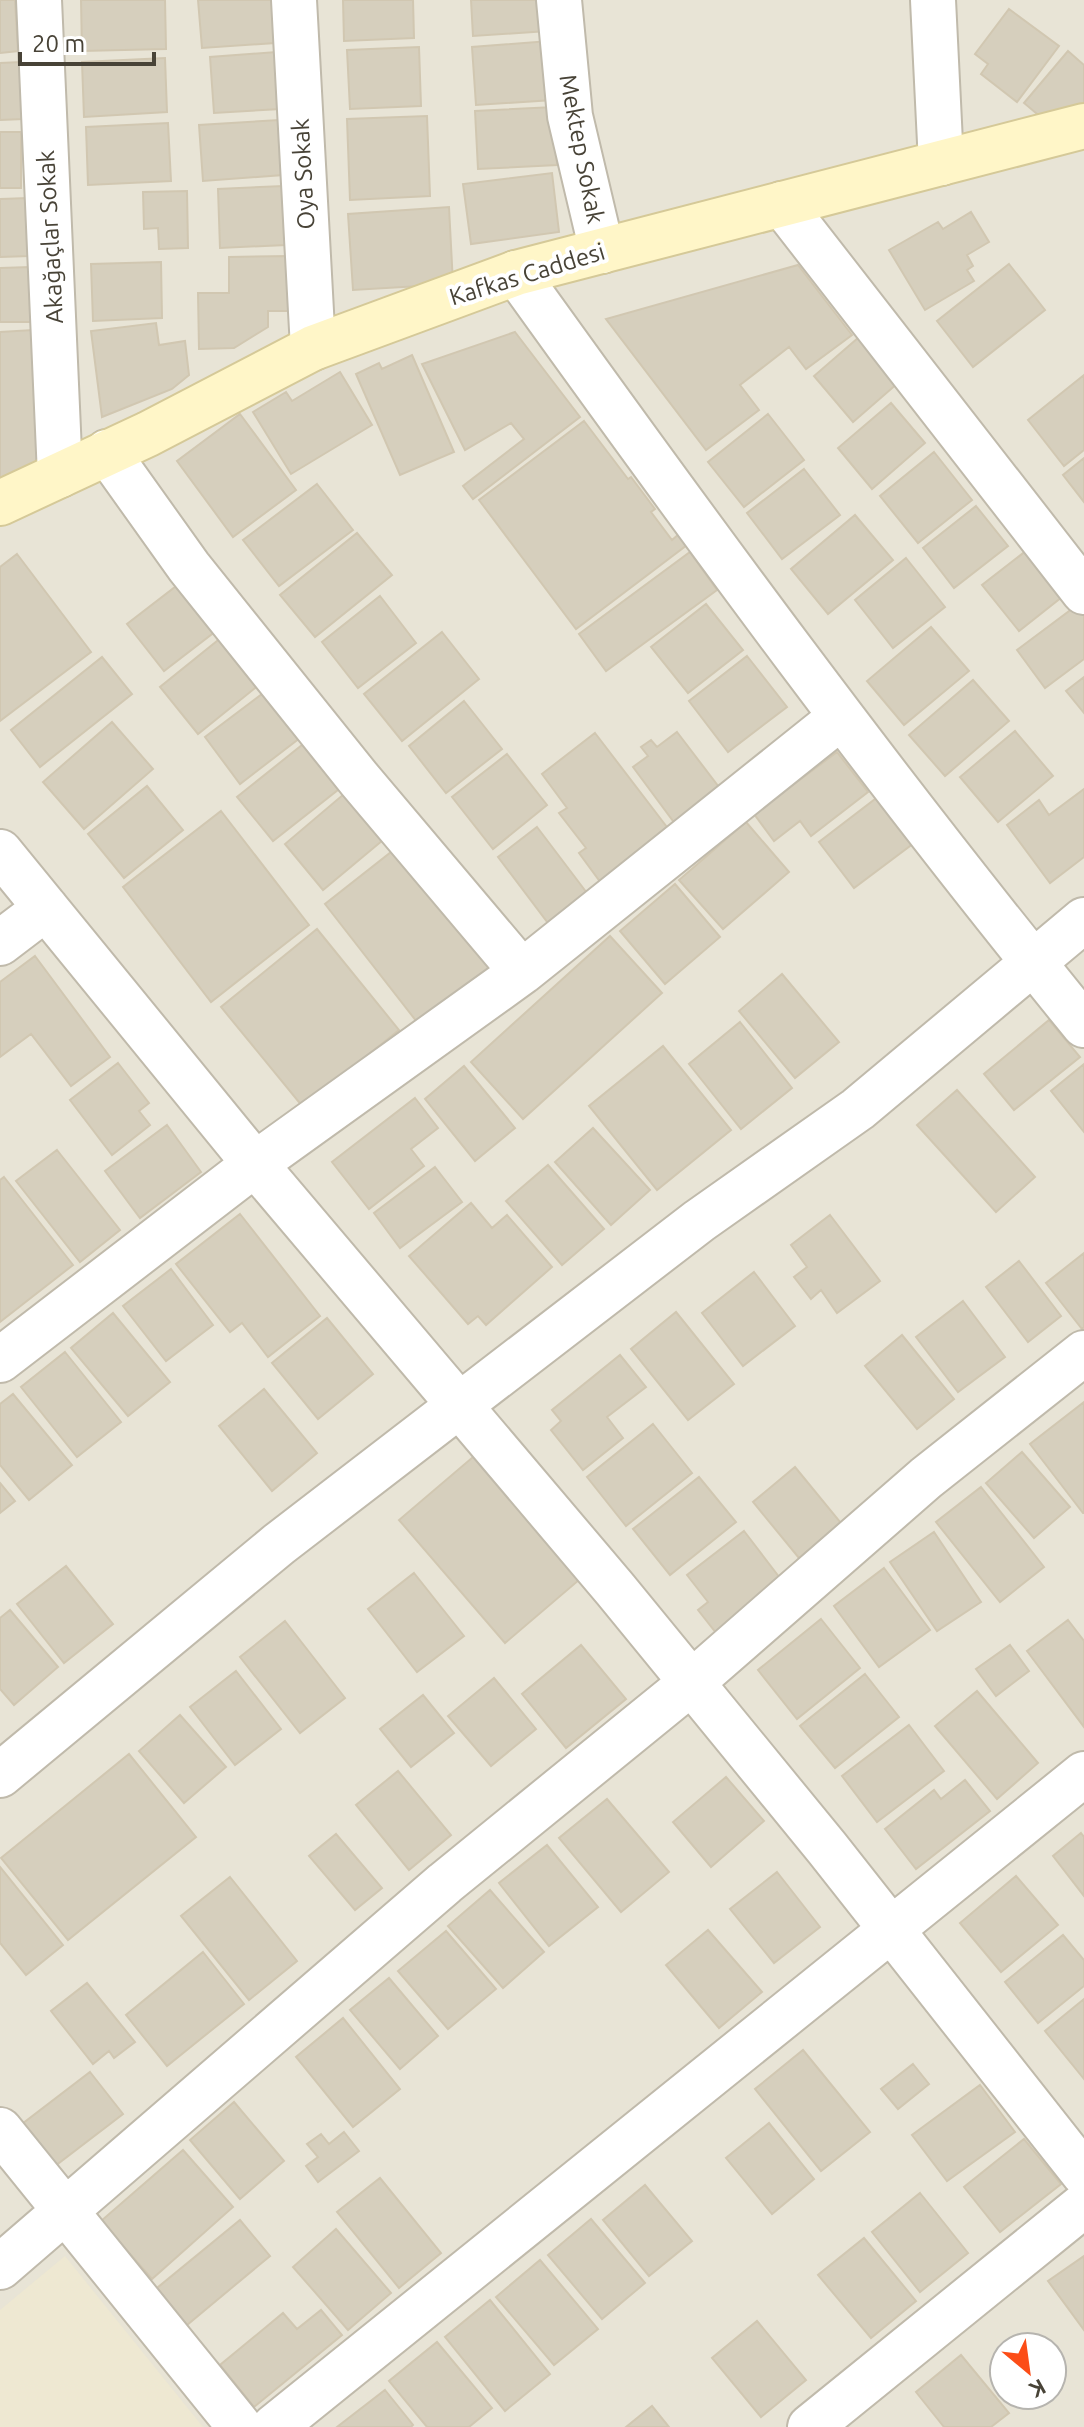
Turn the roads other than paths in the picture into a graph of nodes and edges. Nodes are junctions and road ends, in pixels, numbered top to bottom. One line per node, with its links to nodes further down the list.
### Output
1 (39, 0): 12 (street, Akağaçlar Sokak)
2 (294, 0): 10 (street, Oya Sokak)
3 (559, 0): 8 (street, Mektep Sokak)
4 (933, 0): 6 (street)
5 (1084, 126): 6 (street, Kafkas Caddesi)
6 (941, 163): 7 (street, Kafkas Caddesi)
7 (782, 204): 8 (street, Kafkas Caddesi); 14 (street)
8 (602, 251): 9 (street, Kafkas Caddesi)
9 (516, 273): 10 (street, Kafkas Caddesi); 15 (street)
10 (313, 348): 11 (street, Kafkas Caddesi)
11 (107, 452): 12 (street, Kafkas Caddesi); 21 (street)
12 (60, 475): 13 (street, Kafkas Caddesi)
13 (0, 503)
14 (1084, 592)
15 (841, 717): 20 (street); 21 (street)
16 (0, 852): 17 (street)
17 (46, 908): 19 (street); 23 (street)
18 (1084, 920): 20 (street)
19 (0, 943)
20 (1032, 962): 22 (street); 26 (street)
21 (522, 972): 23 (street)
22 (1084, 1025)
23 (255, 1164): 25 (street); 26 (street)
24 (1084, 1353): 27 (street)
25 (0, 1360)
26 (458, 1407): 27 (street); 29 (street)
27 (691, 1683): 30 (street); 34 (street)
28 (1084, 1774): 30 (street)
29 (0, 1775)
30 (892, 1930): 32 (street); 37 (street)
31 (0, 2130): 34 (street)
32 (1084, 2174)
33 (1084, 2205): 38 (street)
34 (68, 2211): 35 (street); 36 (street)
35 (0, 2267)
36 (240, 2427)
37 (274, 2427)
38 (810, 2427)

